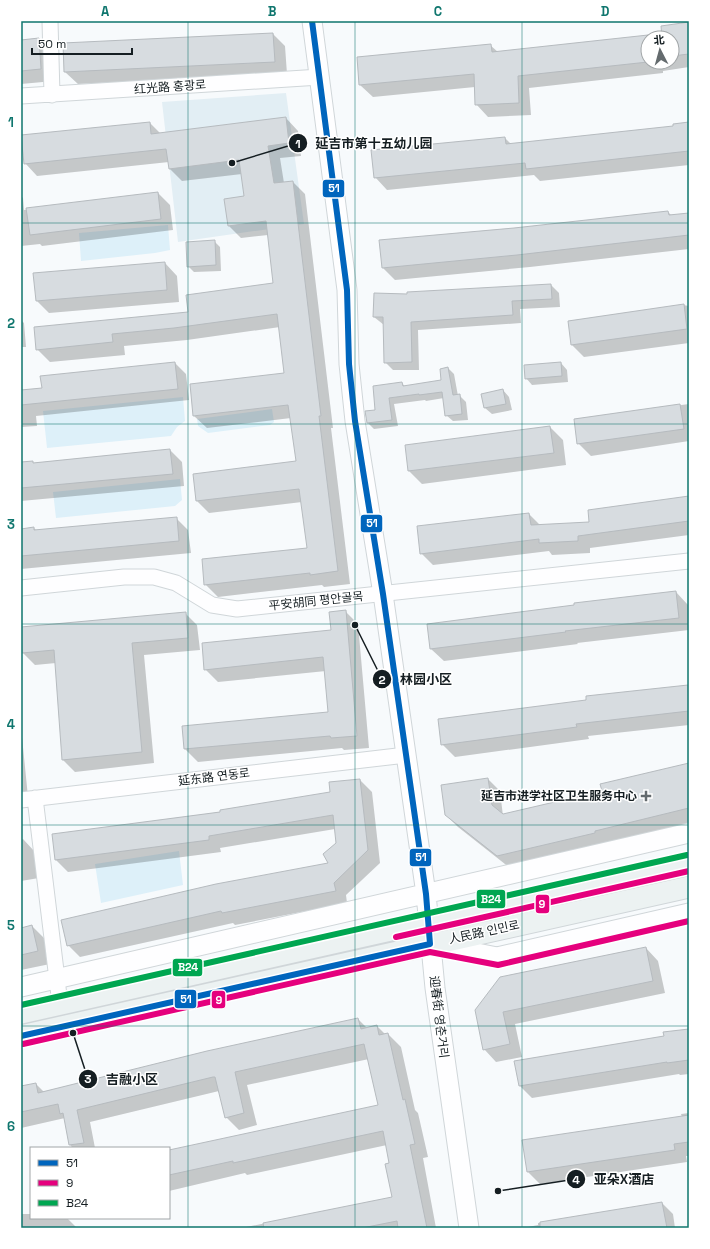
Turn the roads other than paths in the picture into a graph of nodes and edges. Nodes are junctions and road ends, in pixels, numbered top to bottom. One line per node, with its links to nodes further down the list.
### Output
1 (50, 21): 4 (street)
2 (312, 21): 3 (street, 迎春街 영춘거리)
3 (320, 77): 4 (street, 红光路 홍광로); 8 (street, 迎春街 영춘거리)
4 (52, 95): 5 (street, 红光路 홍광로)
5 (21, 96)
6 (689, 561): 8 (street, 平安胡同 평안골목)
7 (21, 588): 8 (street, 平安胡同 평안골목)
8 (383, 594): 9 (street, 迎春街 영춘거리)
9 (406, 755): 10 (street, 延东路 연동로); 14 (street, 迎春街 영춘거리)
10 (28, 799): 18 (street)
11 (689, 833): 14 (street)
12 (689, 864): 16 (main road, 人民路 인민로)
13 (689, 887): 17 (main road, 人民路 인민로)
14 (426, 894): 16 (street, 迎春街 영춘거리); 18 (street)
15 (689, 913): 17 (street)
16 (428, 922): 17 (street, 迎春街 영춘거리); 20 (main road, 人民路 인민로)
17 (430, 944): 22 (main road, 人民路 인민로); 23 (street, 迎春街 영춘거리)
18 (57, 979): 19 (street); 20 (street)
19 (21, 987)
20 (60, 1004): 21 (main road, 人民路 인민로)
21 (21, 1013)
22 (21, 1036)
23 (469, 1228)

